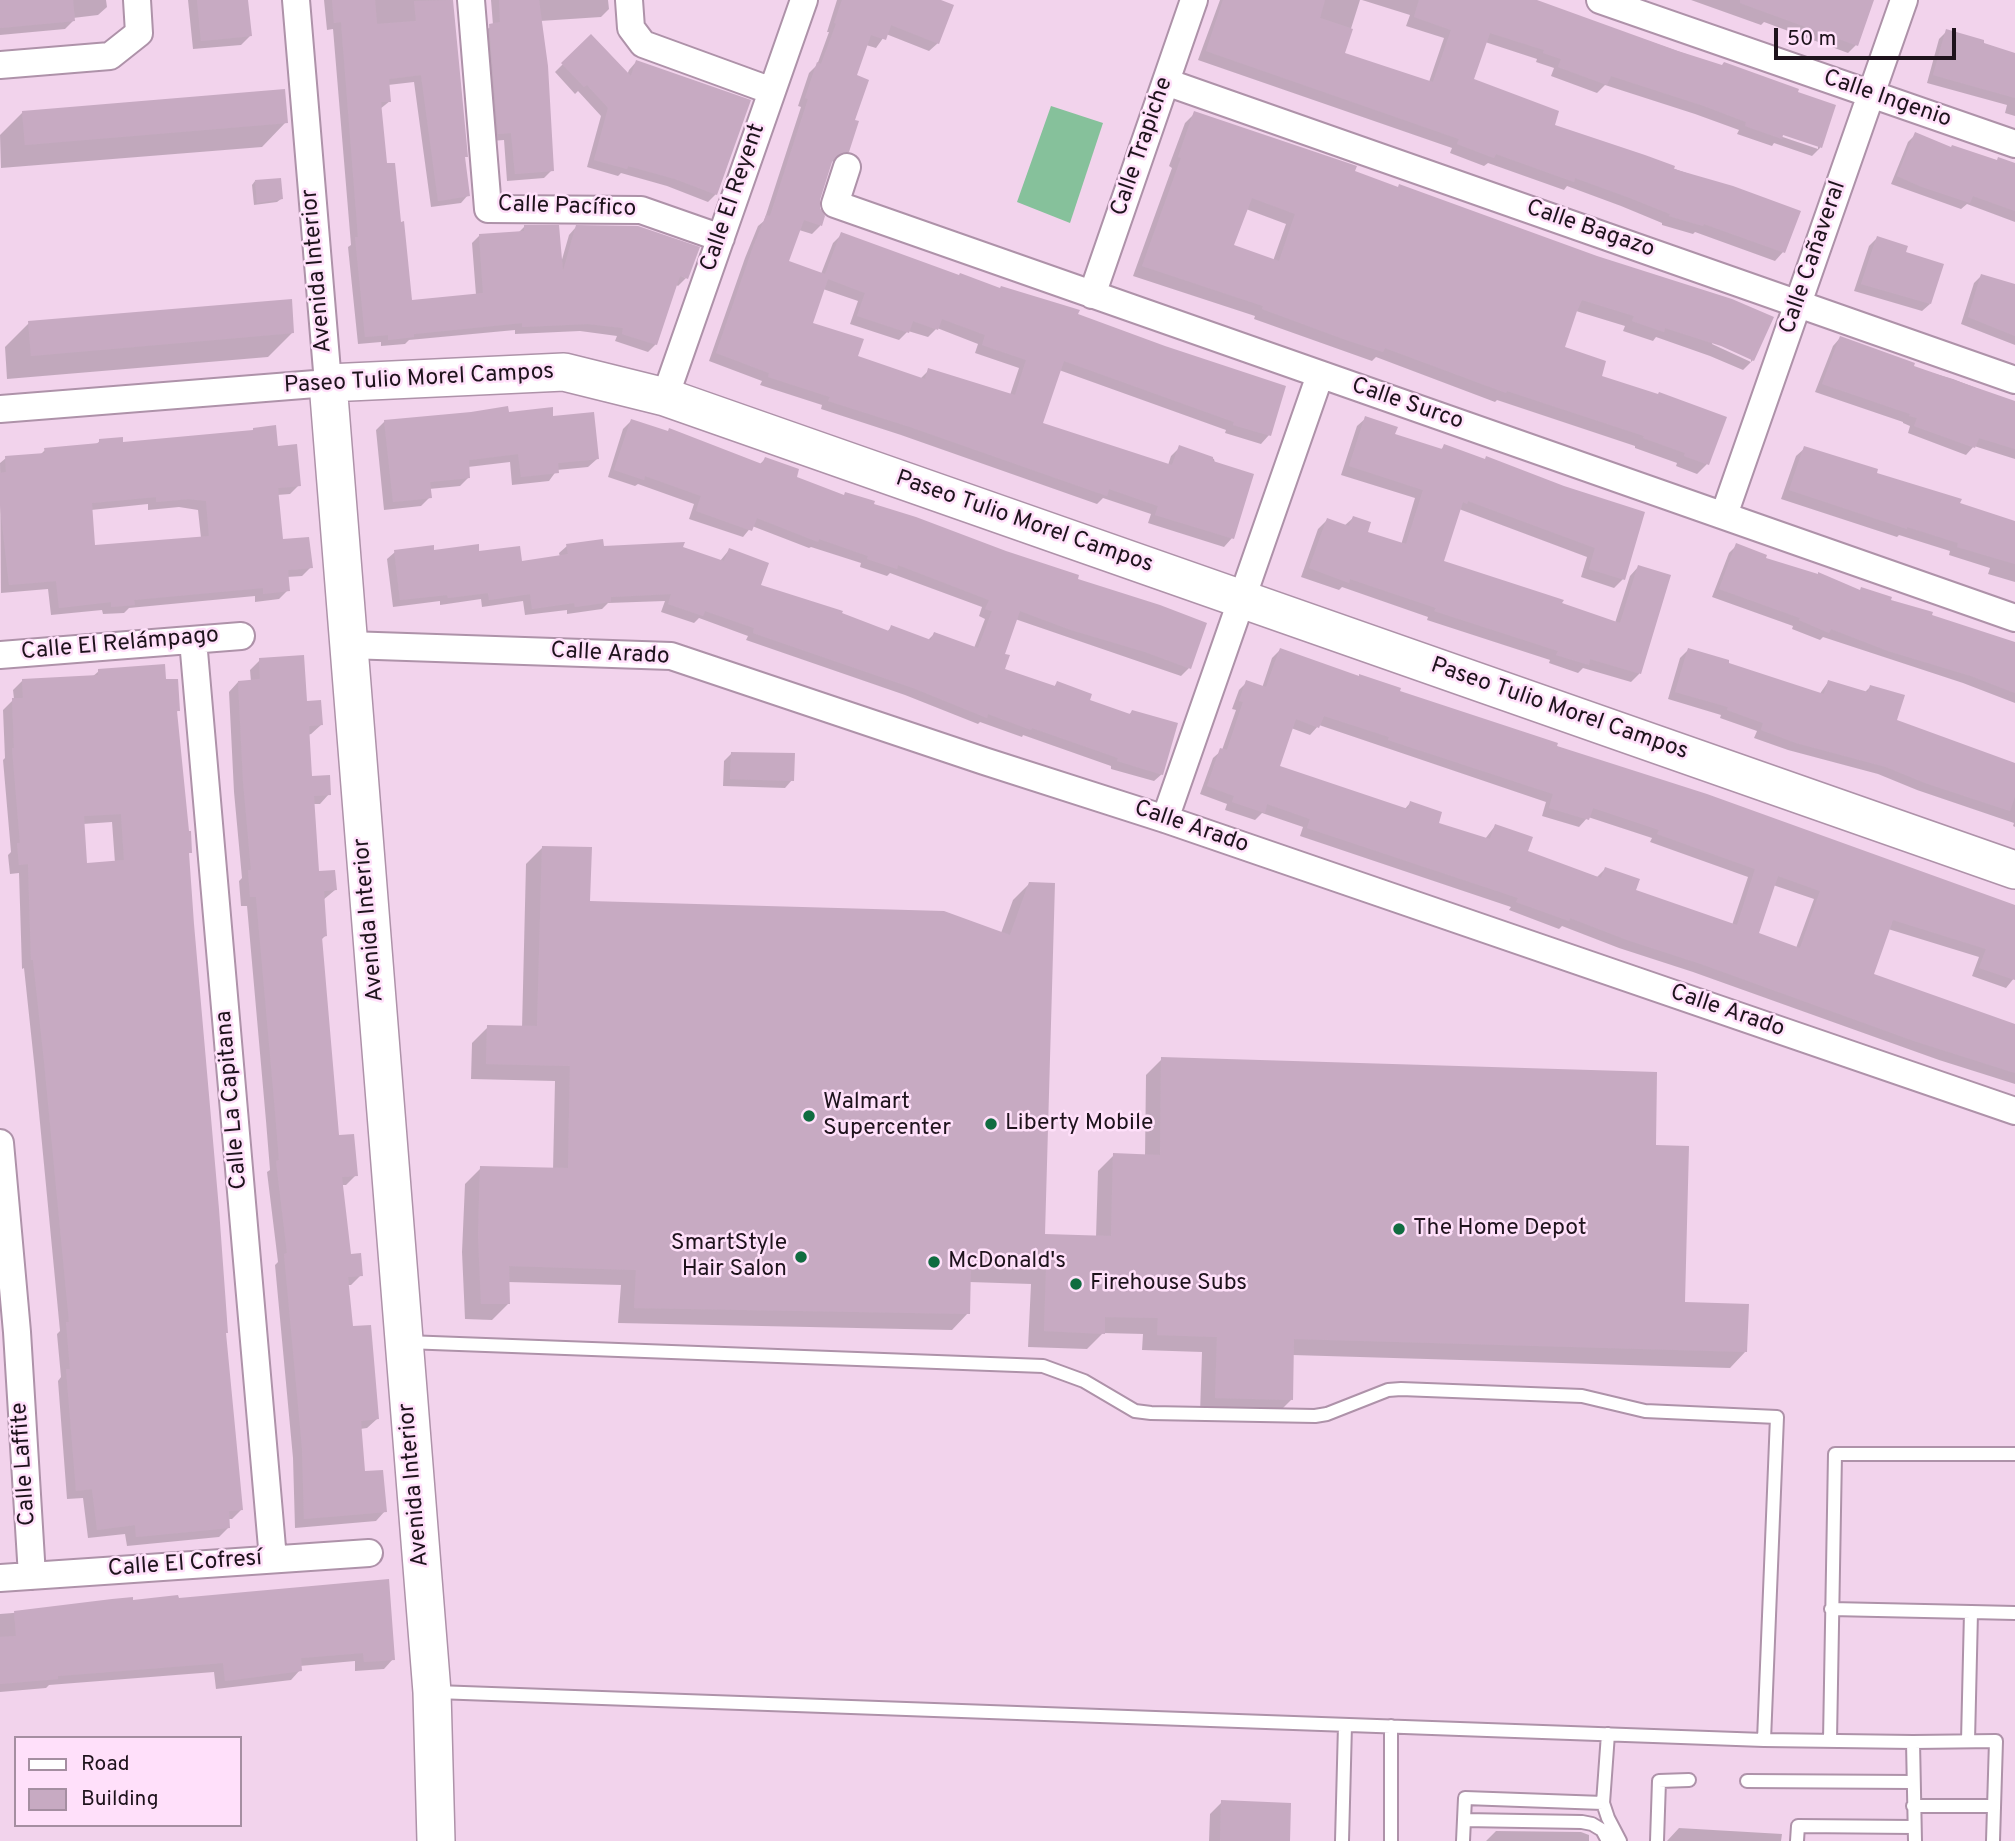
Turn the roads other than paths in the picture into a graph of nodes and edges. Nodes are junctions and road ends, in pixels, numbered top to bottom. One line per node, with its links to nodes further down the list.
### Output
1 (137, 0): 9 (street)
2 (296, 0): 20 (street, Avenida Interior)
3 (471, 0): 15 (street, Calle Pacífico)
4 (629, 0): 11 (street)
5 (804, 0): 11 (street, Calle El Reyent)
6 (1194, 0): 10 (street, Calle Trapiche)
7 (1600, 0): 12 (street, Calle Ingenio)
8 (1904, 0): 12 (street, Calle Cañaveral)
9 (0, 65)
10 (1166, 82): 16 (street, Calle Trapiche); 17 (street, Calle Bagazo)
11 (772, 91): 15 (street, Calle El Reyent)
12 (1871, 94): 13 (street, Calle Ingenio); 17 (street, Calle Cañaveral)
13 (2015, 144)
14 (846, 167): 16 (street, Calle Surco)
15 (721, 238): 21 (street, Calle El Reyent)
16 (1092, 295): 18 (street, Calle Surco)
17 (1798, 303): 19 (street, Calle Bagazo); 23 (street, Calle Cañaveral)
18 (1320, 375): 23 (street, Calle Surco); 24 (street)
19 (2015, 380)
20 (328, 383): 21 (street, Paseo Tulio Morel Campos); 22 (street, Paseo Tulio Morel Campos); 28 (street, Avenida Interior)
21 (665, 397): 24 (street, Paseo Tulio Morel Campos)
22 (0, 409)
23 (1724, 515): 25 (street, Calle Surco)
24 (1243, 600): 30 (street); 31 (street, Paseo Tulio Morel Campos)
25 (2015, 618)
26 (241, 636): 27 (street, Calle El Relámpago)
27 (193, 640): 29 (street, Calle El Relámpago); 38 (street, Calle La Capitana)
28 (348, 645): 30 (street, Calle Arado); 35 (street, Avenida Interior)
29 (0, 655)
30 (1165, 819): 32 (street, Calle Arado)
31 (2015, 870)
32 (2015, 1111)
33 (0, 1143): 34 (street, Calle Laffite)
34 (8, 1333): 39 (street, Calle Laffite)
35 (404, 1342): 44 (street, Avenida Interior); 48 (lane)
36 (2015, 1454): 41 (lane)
37 (369, 1553): 38 (street, Calle El Cofresí)
38 (273, 1559): 39 (street, Calle El Cofresí)
39 (32, 1576): 40 (street, Calle El Cofresí)
40 (0, 1578)
41 (1831, 1609): 42 (lane); 49 (lane)
42 (1971, 1612): 43 (lane); 50 (lane)
43 (2015, 1612)
44 (432, 1692): 45 (lane); 60 (street, Avenida Interior)
45 (1345, 1725): 46 (lane); 61 (lane)
46 (1391, 1726): 47 (lane); 62 (lane)
47 (1608, 1734): 48 (lane); 55 (lane)
48 (1763, 1740): 49 (lane)
49 (1830, 1740): 51 (lane)
50 (1968, 1741): 51 (lane); 57 (lane)
51 (1913, 1742): 54 (lane)
52 (1689, 1780): 66 (lane)
53 (1747, 1781): 54 (lane)
54 (1913, 1782): 56 (lane)
55 (1603, 1802): 58 (lane); 65 (lane)
56 (1913, 1806): 57 (lane); 59 (lane)
57 (1993, 1806): 69 (lane)
58 (1464, 1820): 63 (lane); 64 (lane)
59 (1914, 1827): 67 (lane); 68 (lane)
60 (436, 1841)
61 (1342, 1841)
62 (1391, 1841)
63 (1463, 1841)
64 (1608, 1841)
65 (1620, 1841)
66 (1657, 1841)
67 (1797, 1841)
68 (1914, 1841)
69 (1993, 1841)

